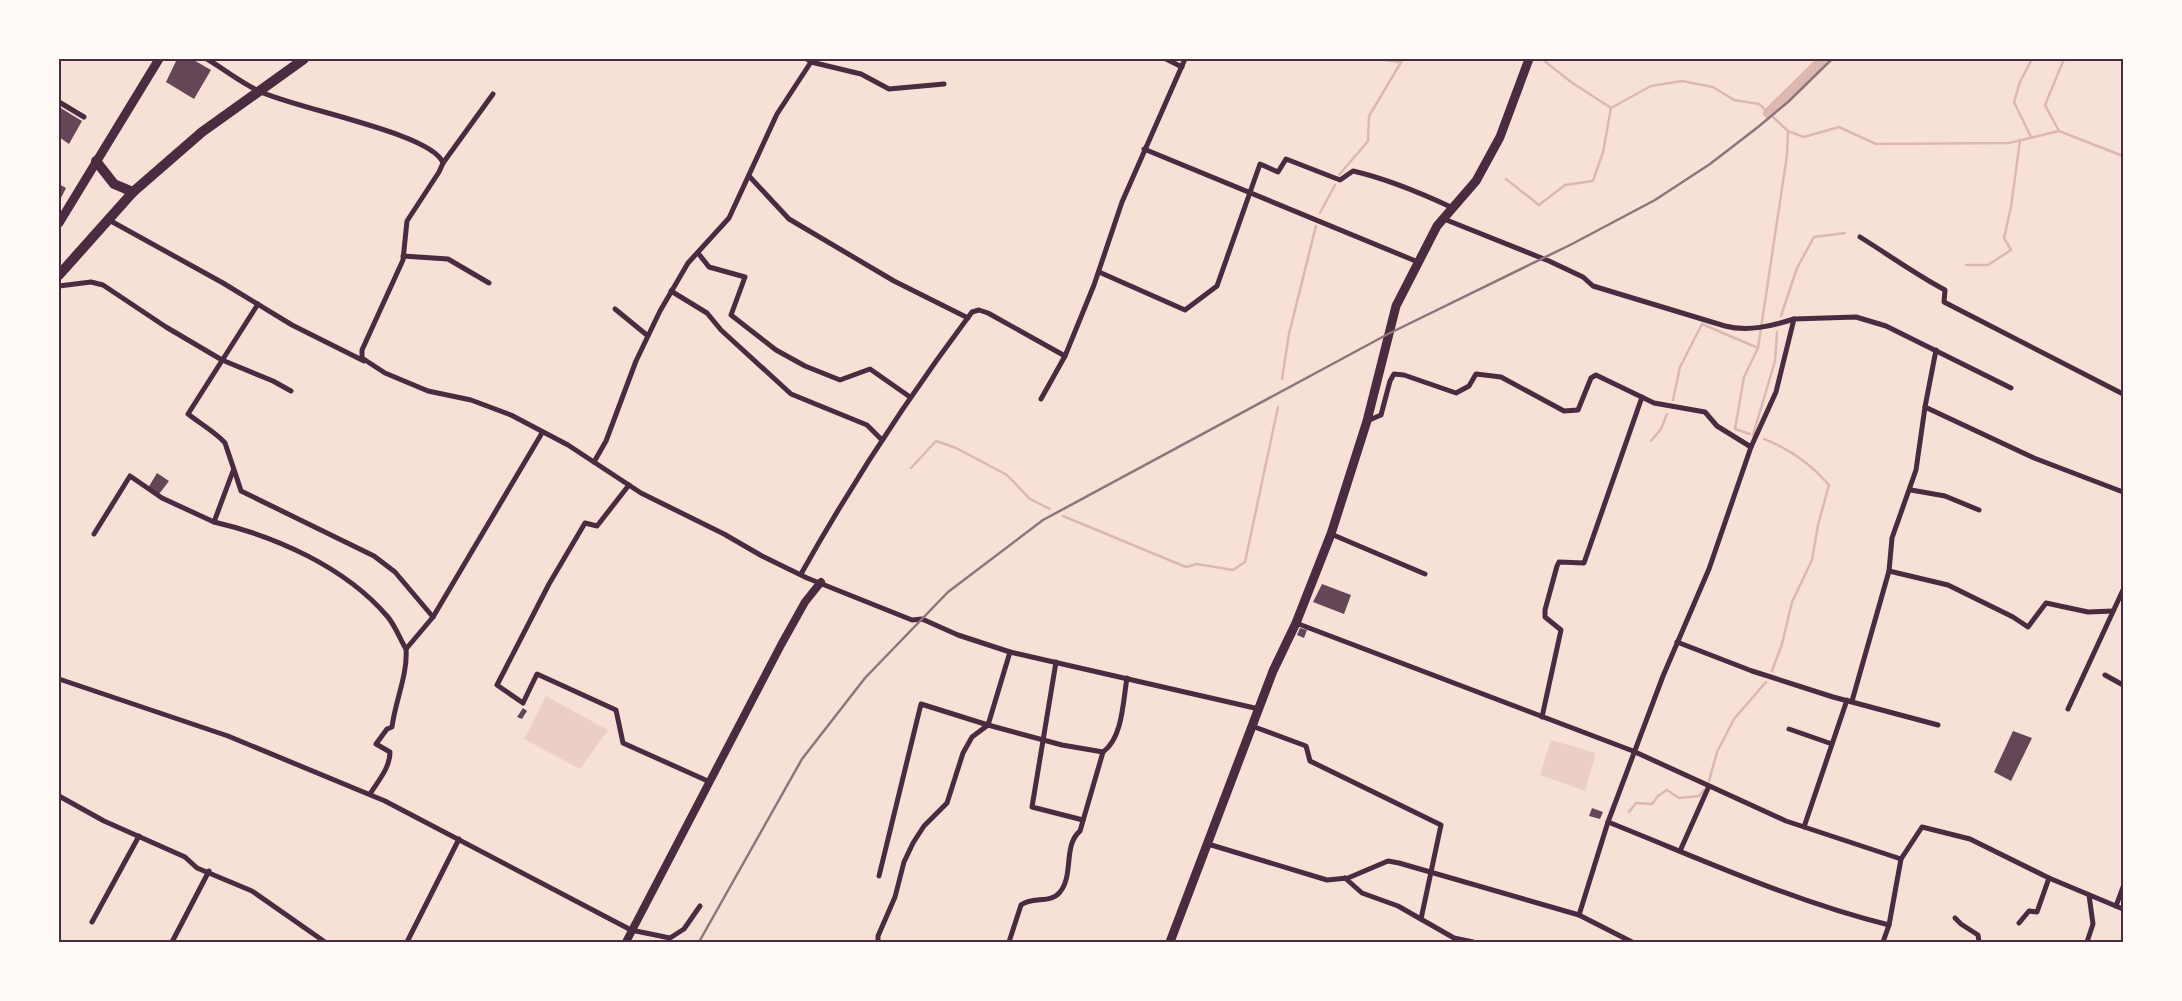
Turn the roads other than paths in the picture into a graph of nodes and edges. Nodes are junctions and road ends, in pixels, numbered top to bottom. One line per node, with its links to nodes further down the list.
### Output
1 (159, 59): 15 (main road)
2 (207, 59): 10 (street)
3 (304, 59): 10 (highway)
4 (1166, 59): 8 (street)
5 (1185, 59): 8 (street)
6 (1529, 59): 20 (main road)
7 (809, 60): 9 (street); 17 (street)
8 (1182, 67): 14 (street)
9 (944, 84)
10 (260, 92): 16 (street); 18 (highway)
11 (493, 94): 16 (street)
12 (59, 102): 13 (street)
13 (84, 117)
14 (1144, 149): 19 (street); 28 (street)
15 (96, 161): 18 (highway); 23 (main road)
16 (443, 163): 26 (street)
17 (749, 176): 25 (street); 35 (street)
18 (133, 192): 21 (highway)
19 (1250, 192): 20 (street); 27 (street); 28 (street)
20 (1453, 208): 22 (main road)
21 (108, 219): 29 (highway); 33 (street)
22 (1444, 220): 27 (main road); 36 (street)
23 (59, 223)
24 (1860, 237): 44 (street)
25 (698, 253): 32 (street); 45 (street)
26 (403, 256): 30 (street); 41 (street)
27 (1418, 262): 49 (main road)
28 (1099, 272): 39 (street)
29 (59, 275)
30 (490, 283)
31 (59, 286): 40 (street)
32 (672, 291): 37 (street); 51 (street)
33 (258, 304): 40 (street); 41 (street)
34 (615, 308): 37 (street)
35 (968, 318): 39 (street); 45 (street)
36 (1794, 320): 38 (street); 52 (street)
37 (648, 336): 53 (street)
38 (1936, 350): 42 (street); 48 (street)
39 (1065, 356): 47 (street)
40 (222, 360): 43 (street); 54 (street)
41 (366, 362): 50 (street)
42 (2011, 388)
43 (291, 391)
44 (2123, 394)
45 (910, 396): 51 (street)
46 (1642, 397): 49 (street); 52 (street); 81 (street)
47 (1041, 398)
48 (1925, 407): 56 (street); 57 (street)
49 (1367, 421): 61 (main road)
50 (542, 433): 53 (street); 68 (street)
51 (882, 440): 63 (street)
52 (1751, 447): 70 (street)
53 (594, 462): 55 (street)
54 (233, 471): 59 (street); 68 (street)
55 (629, 485): 63 (street); 90 (street)
56 (1910, 490): 58 (street); 62 (street)
57 (2123, 492)
58 (1979, 510)
59 (214, 522): 60 (street); 71 (street)
60 (94, 534)
61 (1331, 534): 64 (street); 69 (main road)
62 (1889, 572): 67 (street); 78 (street)
63 (801, 574): 65 (street)
64 (1425, 574)
65 (821, 582): 72 (street); 90 (street)
66 (2123, 590): 67 (street)
67 (2113, 611): 80 (street)
68 (433, 617): 71 (street)
69 (1296, 623): 79 (main road); 81 (street)
70 (1677, 642): 78 (street); 88 (street)
71 (406, 649): 92 (street)
72 (1010, 652): 73 (street); 83 (street)
73 (1056, 662): 75 (street); 86 (street)
74 (2105, 675): 77 (street)
75 (1127, 678): 79 (street); 89 (street)
76 (59, 679): 92 (street)
77 (2123, 685)
78 (1850, 700): 82 (street); 87 (street)
79 (1259, 709): 84 (main road)
80 (2068, 709)
81 (1542, 717): 88 (street)
82 (1938, 724)
83 (988, 725): 86 (street); 104 (street); 123 (street)
84 (1252, 726): 99 (main road); 103 (street)
85 (1789, 729): 87 (street)
86 (1043, 740): 89 (street); 94 (street)
87 (1832, 744): 96 (street)
88 (1633, 751): 91 (street); 95 (street)
89 (1103, 752): 94 (street)
90 (710, 782): 118 (street)
91 (1709, 786): 96 (street); 100 (street)
92 (370, 794): 98 (street)
93 (59, 796): 97 (street)
94 (1083, 820): 124 (street)
95 (1608, 822): 100 (street); 112 (street)
96 (1804, 827): 101 (street)
97 (138, 836): 102 (street); 115 (street)
98 (459, 839): 118 (street); 121 (street)
99 (1208, 844): 105 (street); 125 (main road)
100 (1680, 851): 117 (street)
101 (1901, 859): 106 (street); 117 (street)
102 (209, 871): 119 (street); 120 (street)
103 (1430, 871): 105 (street); 112 (street); 114 (street)
104 (879, 876)
105 (1345, 878): 114 (street)
106 (2049, 878): 108 (street); 116 (street)
107 (2123, 887): 110 (street)
108 (2089, 895): 110 (street); 130 (street)
109 (700, 906): 118 (street)
110 (2116, 906): 111 (street)
111 (2123, 909)
112 (1580, 915): 127 (street)
113 (1955, 918): 129 (street)
114 (1421, 919): 126 (street)
115 (92, 922)
116 (2019, 923)
117 (1889, 925): 128 (street)
118 (631, 930): 122 (street)
119 (172, 942)
120 (325, 942)
121 (407, 942)
122 (626, 942)
123 (878, 942)
124 (1009, 942)
125 (1170, 942)
126 (1473, 942)
127 (1632, 942)
128 (1882, 942)
129 (1979, 942)
130 (2089, 942)

